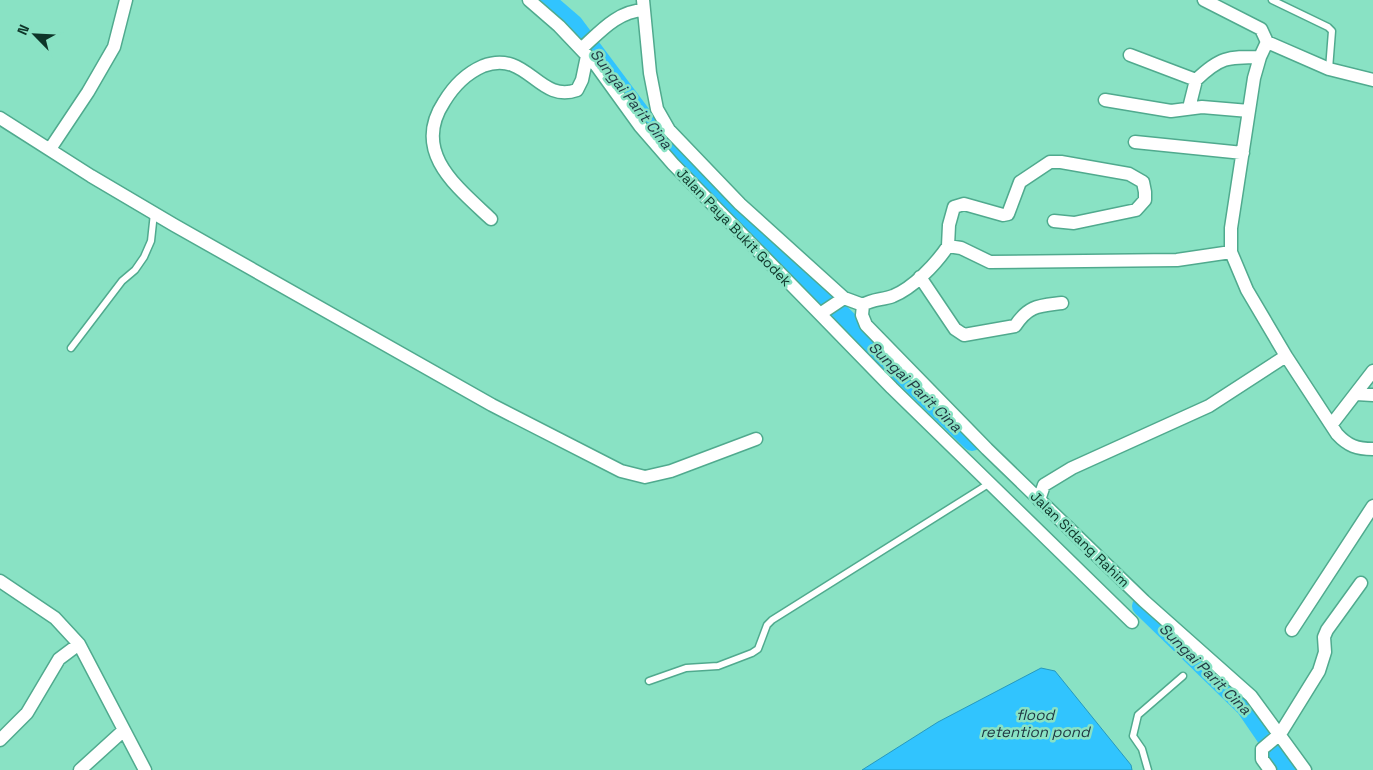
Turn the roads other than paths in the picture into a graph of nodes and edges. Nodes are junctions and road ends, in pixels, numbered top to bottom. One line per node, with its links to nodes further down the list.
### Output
1 (126, 0): 18 (street)
2 (529, 0): 7 (street, Jalan Paya Bukit Godek)
3 (1204, 0): 6 (street)
4 (1272, 0): 10 (lane)
5 (640, 8): 7 (street); 26 (street)
6 (1267, 42): 9 (street); 10 (street)
7 (587, 47): 21 (street); 28 (street, Jalan Paya Bukit Godek)
8 (1130, 55): 11 (street)
9 (1260, 57): 11 (street); 15 (street)
10 (1329, 69): 12 (street)
11 (1196, 80): 14 (street)
12 (1373, 80)
13 (1105, 100): 14 (street)
14 (1189, 108): 15 (street)
15 (1249, 110): 19 (street)
16 (0, 118): 18 (street)
17 (1135, 142): 19 (street)
18 (50, 149): 20 (street)
19 (1243, 153): 24 (street)
20 (154, 213): 29 (lane); 35 (street)
21 (491, 219)
22 (1054, 222): 23 (street)
23 (948, 246): 24 (street); 25 (street)
24 (1231, 252): 30 (street)
25 (920, 277): 26 (street); 27 (street)
26 (852, 302): 28 (street); 38 (street, Jalan Sidang Rahim)
27 (1062, 303)
28 (822, 313): 37 (street, Jalan Paya Bukit Godek)
29 (71, 348)
30 (1286, 356): 34 (street); 38 (street)
31 (1373, 371): 32 (street)
32 (1356, 394): 33 (street); 34 (street)
33 (1373, 395)
34 (1332, 424): 36 (street)
35 (756, 439)
36 (1373, 449)
37 (990, 483): 42 (street, Jalan Paya Bukit Godek); 46 (lane)
38 (1039, 500): 48 (street, Jalan Sidang Rahim)
39 (1373, 506): 43 (street)
40 (0, 581): 44 (street)
41 (1361, 583): 48 (street)
42 (1132, 622)
43 (1292, 630)
44 (78, 644): 47 (street); 49 (street)
45 (1183, 676): 52 (lane)
46 (649, 681)
47 (124, 730): 50 (street); 51 (street)
48 (1278, 736): 53 (street); 54 (street, Jalan Sidang Rahim)
49 (0, 740)
50 (80, 770)
51 (145, 770)
52 (1148, 770)
53 (1270, 770)
54 (1304, 770)

